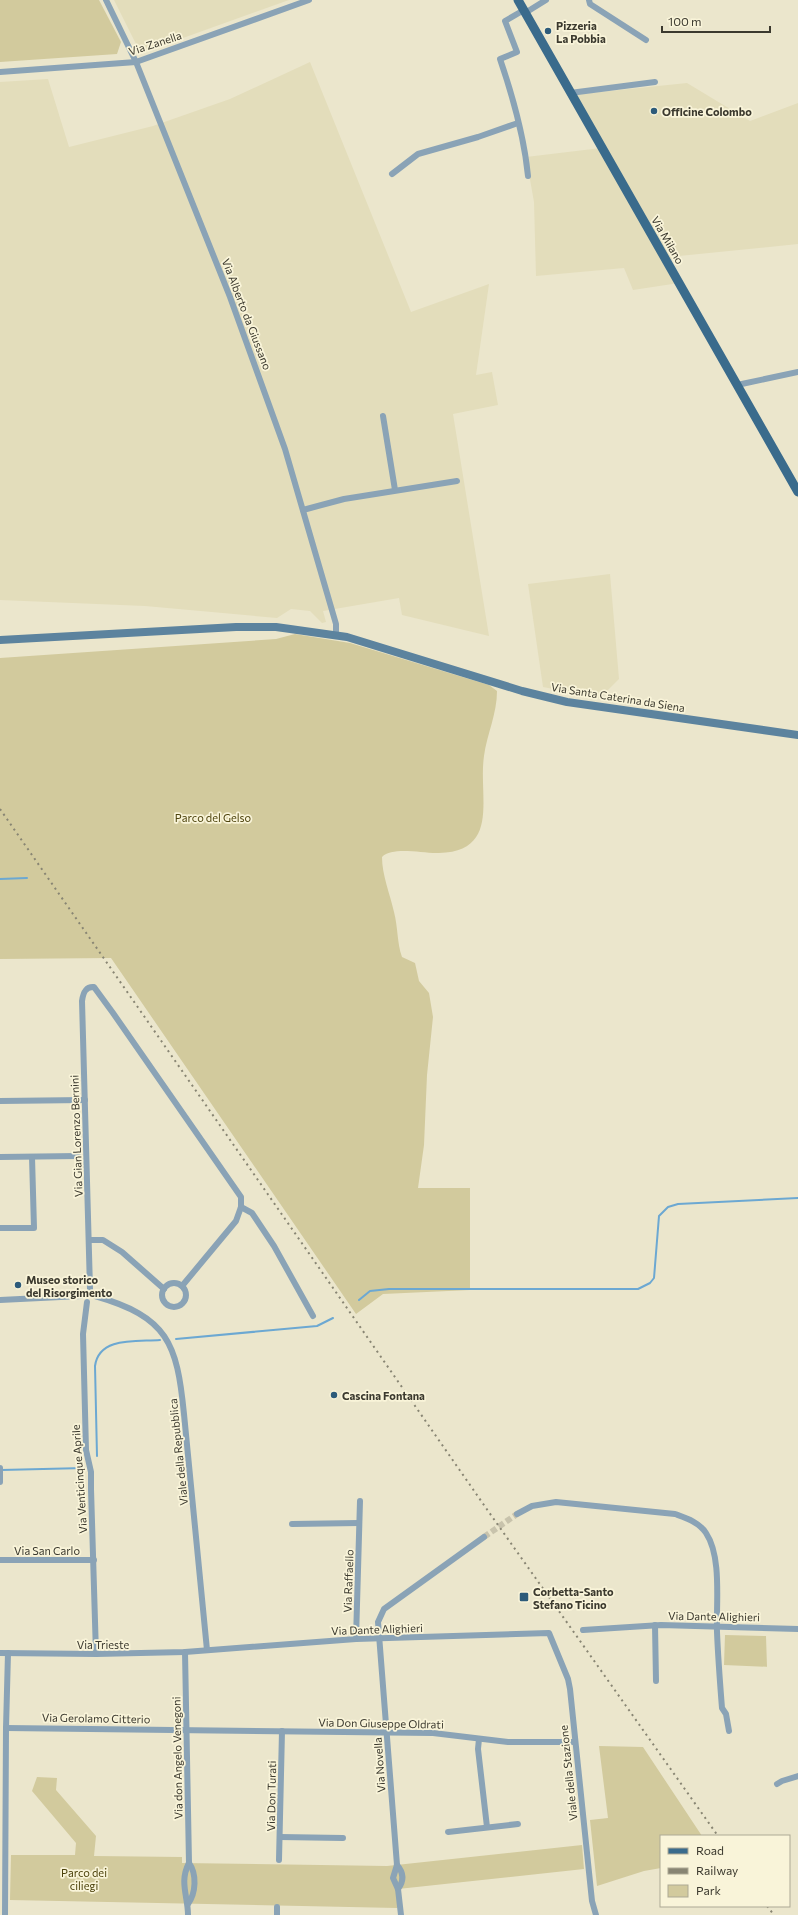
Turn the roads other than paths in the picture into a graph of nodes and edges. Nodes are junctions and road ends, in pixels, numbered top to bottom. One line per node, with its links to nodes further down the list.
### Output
1 (106, 0): 8 (street, Via Alberto da Giussano)
2 (309, 0): 8 (street, Via Zanella)
3 (518, 0): 6 (main road, Via Milano)
4 (546, 0): 6 (street)
5 (589, 0): 7 (street)
6 (524, 12): 11 (main road, Via Milano); 12 (street)
7 (646, 40)
8 (136, 62): 9 (street, Via Zanella); 21 (street, Via Alberto da Giussano)
9 (0, 72)
10 (655, 82): 11 (street)
11 (570, 93): 16 (main road, Via Milano)
12 (518, 123): 13 (street); 14 (street)
13 (392, 174)
14 (528, 176)
15 (798, 372): 16 (street)
16 (737, 385): 20 (main road, Via Milano)
17 (383, 416): 19 (street)
18 (457, 481): 19 (street)
19 (395, 490): 21 (street)
20 (798, 492)
21 (303, 510): 22 (street, Via Alberto da Giussano)
22 (336, 636): 23 (street); 24 (street, Via Santa Caterina da Siena)
23 (0, 640)
24 (798, 735)
25 (85, 1100): 26 (street); 30 (street, Via Gian Lorenzo Bernini); 32 (street, Via Gian Lorenzo Bernini)
26 (0, 1101)
27 (78, 1156): 29 (street)
28 (0, 1157): 29 (street)
29 (32, 1157): 31 (street)
30 (241, 1207): 33 (street); 40 (street)
31 (0, 1228)
32 (90, 1240): 34 (street, Via Gian Lorenzo Bernini); 35 (street)
33 (182, 1286): 35 (street); 35 (street)
34 (90, 1289): 36 (street); 37 (street)
35 (164, 1289)
36 (81, 1296): 38 (street); 39 (street)
37 (95, 1296): 39 (street); 58 (street, Viale della Repubblica)
38 (0, 1300)
39 (87, 1302): 50 (street, Via Venticinque Aprile)
40 (313, 1316)
41 (0, 1468): 42 (street)
42 (0, 1472): 43 (street)
43 (0, 1482)
44 (360, 1501): 46 (street, Via Raffaello)
45 (516, 1514): 52 (street)
46 (359, 1523): 47 (street); 56 (street, Via Raffaello)
47 (292, 1524)
48 (484, 1537): 57 (street, Via Novella)
49 (0, 1560): 50 (street, Via San Carlo)
50 (94, 1560): 62 (street, Via Venticinque Aprile)
51 (655, 1625): 52 (street, Via Dante Alighieri); 54 (street, Via Dante Alighieri); 63 (street, Via Dante Alighieri)
52 (717, 1626): 53 (street, Via Dante Alighieri); 67 (street)
53 (798, 1628)
54 (583, 1630)
55 (549, 1633): 57 (street, Via Dante Alighieri); 70 (street, Viale della Stazione)
56 (356, 1639): 57 (street, Via Dante Alighieri); 58 (street, Via Dante Alighieri)
57 (379, 1639): 68 (street, Via Novella)
58 (207, 1650): 59 (street, Via Trieste)
59 (185, 1652): 62 (street, Via Trieste); 65 (street, Via don Angelo Venegoni)
60 (0, 1653): 61 (street, Via Trieste)
61 (8, 1653): 62 (street, Via Trieste); 64 (street)
62 (96, 1654)
63 (656, 1681)
64 (6, 1728): 65 (street, Via Gerolamo Citterio); 71 (street)
65 (186, 1730): 66 (street, Via Don Giuseppe Oldrati); 82 (street, Via don Angelo Venegoni)
66 (282, 1731): 68 (street, Via Don Giuseppe Oldrati); 79 (street, Via Don Turati)
67 (730, 1731)
68 (387, 1733): 69 (street, Via Don Giuseppe Oldrati); 83 (street, Via Novella)
69 (479, 1739): 70 (street, Via Don Giuseppe Oldrati); 75 (street)
70 (575, 1742): 92 (street, Viale della Stazione)
71 (3, 1759): 78 (street)
72 (798, 1776): 73 (street)
73 (778, 1784)
74 (518, 1824): 75 (street)
75 (487, 1827): 76 (street)
76 (448, 1832)
77 (0, 1835): 78 (street)
78 (7, 1835): 85 (street)
79 (280, 1836): 80 (street); 81 (street, Via Don Turati)
80 (343, 1838)
81 (279, 1860)
82 (188, 1863): 86 (street, Via don Angelo Venegoni); 86 (street, Via don Angelo Venegoni)
83 (397, 1865): 84 (street, Via Novella); 84 (street, Via Novella)
84 (398, 1889): 91 (street, Via Novella)
85 (3, 1894): 88 (street)
86 (188, 1904): 89 (street, Via don Angelo Venegoni)
87 (277, 1906): 90 (street)
88 (6, 1915)
89 (188, 1915)
90 (277, 1915)
91 (401, 1915)
92 (596, 1915)

